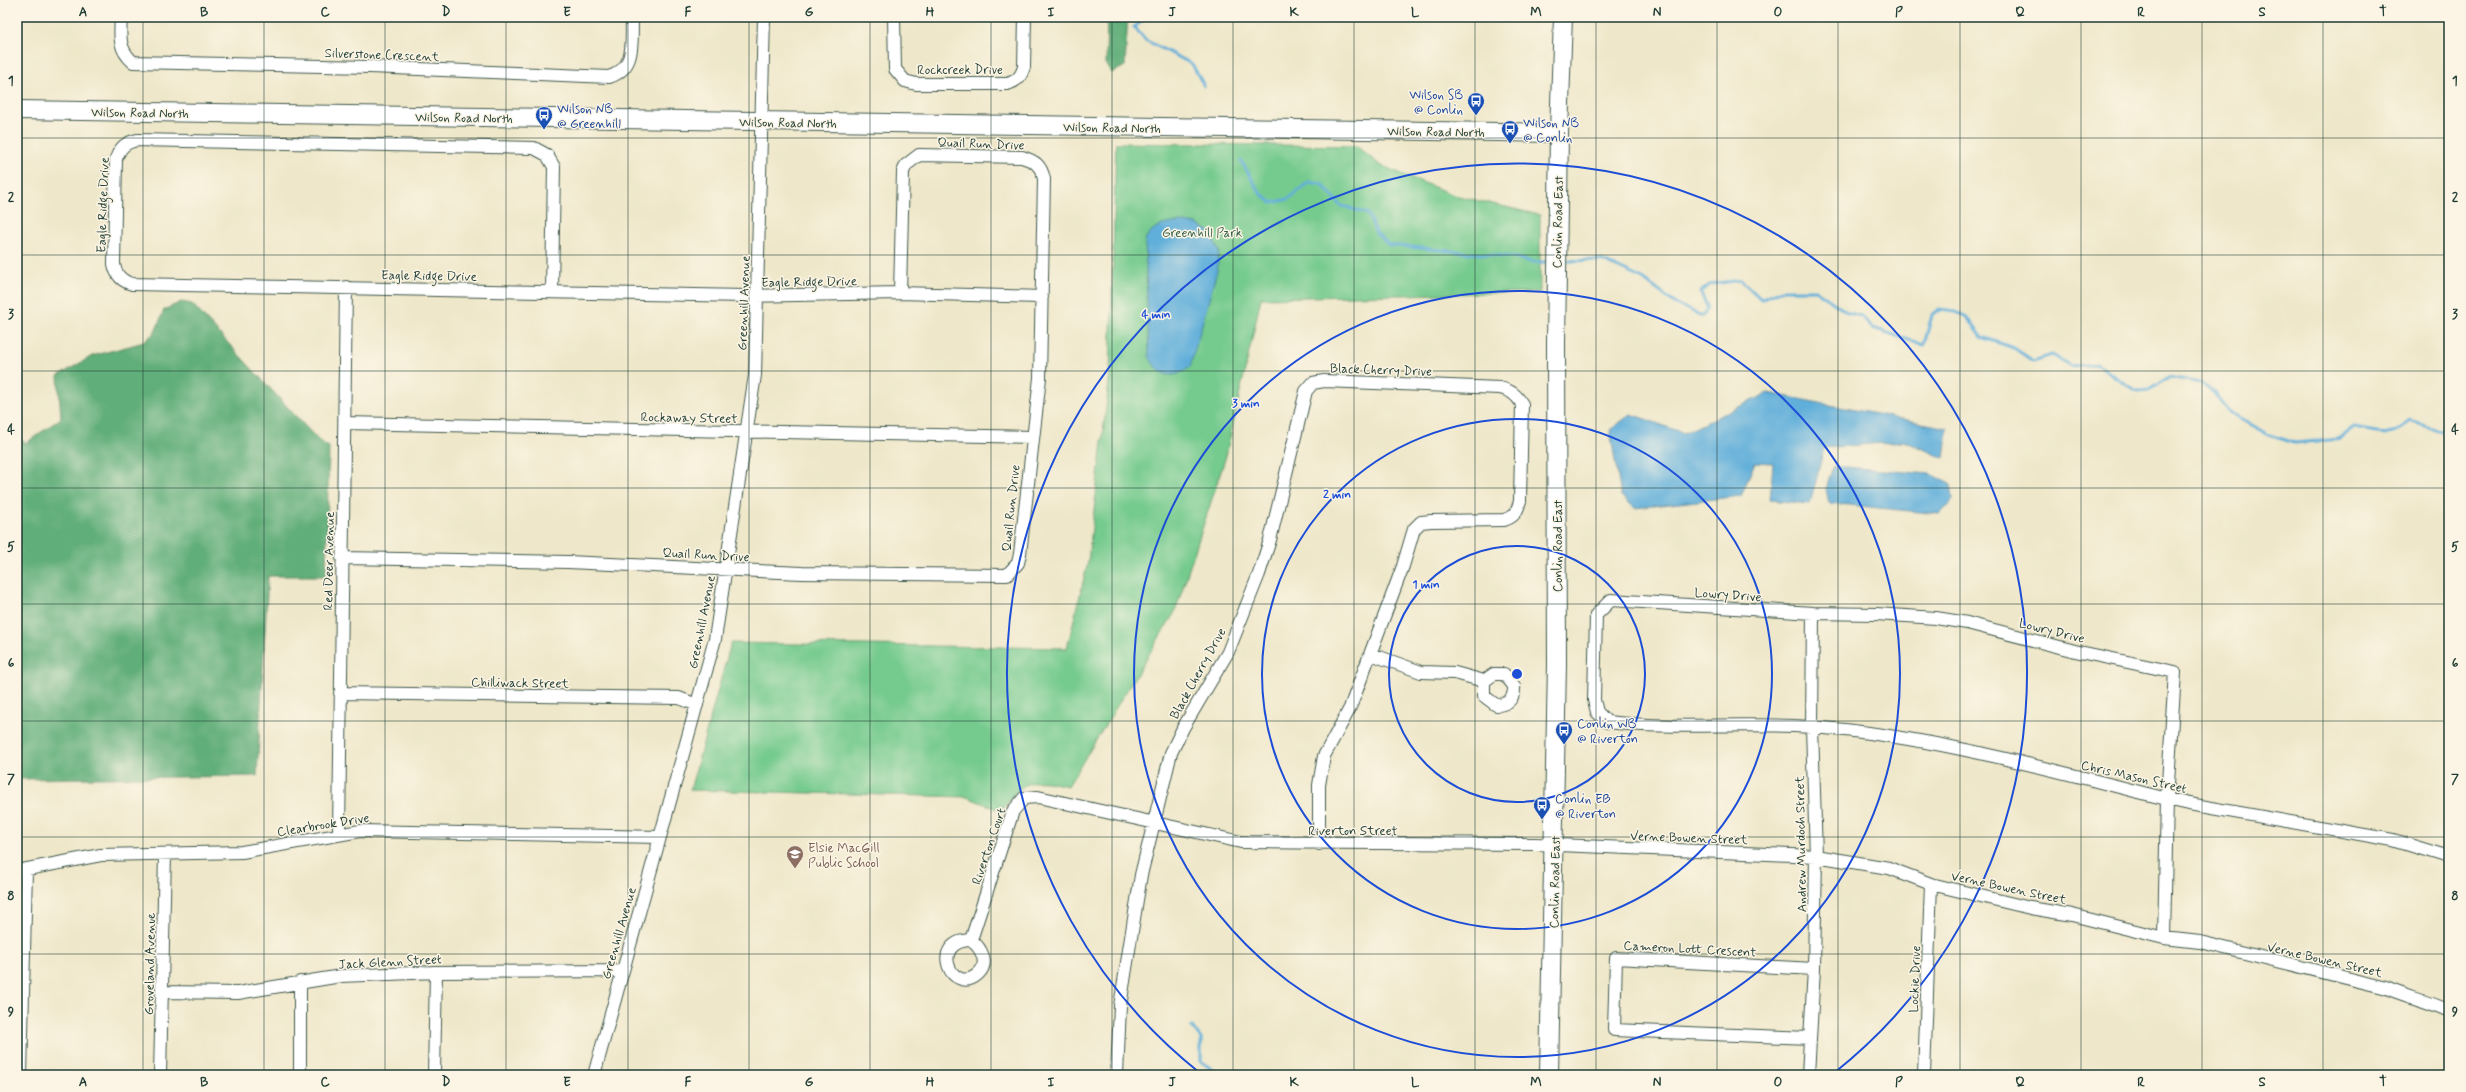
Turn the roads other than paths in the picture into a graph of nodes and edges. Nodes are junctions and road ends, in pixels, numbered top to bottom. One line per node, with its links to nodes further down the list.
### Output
1 (121, 17): 2 (street, Silverstone Crescent)
2 (632, 17)
3 (764, 17): 8 (street, Greenhill Avenue)
4 (894, 17): 5 (street, Rockcreek Drive)
5 (1025, 17)
6 (1563, 17): 9 (street, Conlin Road East)
7 (17, 110): 8 (street, Wilson Road North)
8 (762, 121): 9 (street, Wilson Road North); 13 (street, Greenhill Avenue)
9 (1559, 133): 31 (street, Conlin Road East)
10 (346, 288): 11 (street, Eagle Ridge Drive); 11 (street, Eagle Ridge Drive); 15 (street, Red Deer Avenue)
11 (552, 292): 13 (street, Eagle Ridge Drive)
12 (900, 293): 13 (street, Eagle Ridge Drive); 14 (street, Eagle Ridge Drive); 14 (street, Quail Run Drive)
13 (758, 296): 16 (street, Greenhill Avenue)
14 (1042, 297): 17 (street, Quail Run Drive)
15 (345, 424): 16 (street, Rockaway Street); 18 (street, Red Deer Avenue)
16 (746, 432): 17 (street, Rockaway Street); 19 (street, Greenhill Avenue)
17 (1032, 437): 19 (street, Quail Run Drive)
18 (342, 558): 19 (street, Quail Run Drive); 23 (street, Red Deer Avenue)
19 (726, 569): 24 (street, Greenhill Avenue)
20 (1813, 614): 25 (street, Andrew Murdoch Street); 25 (street, Lowry Drive); 26 (street, Lowry Drive)
21 (1371, 654): 22 (street); 27 (street, Black Cherry Drive); 30 (street, Black Cherry Drive)
22 (1484, 681)
23 (340, 693): 24 (street, Chilliwack Street); 28 (street, Red Deer Avenue)
24 (698, 705): 29 (street, Greenhill Avenue)
25 (1812, 727): 26 (street, Chris Mason Street); 33 (street, Andrew Murdoch Street)
26 (2168, 799): 34 (street, Chris Mason Street); 37 (street)
27 (1154, 823): 30 (street, Riverton Street); 38 (street, Riverton Court); 51 (street, Black Cherry Drive)
28 (339, 834): 29 (street, Clearbrook Drive); 32 (street, Clearbrook Drive)
29 (659, 837): 40 (street, Greenhill Avenue)
30 (1319, 844): 31 (street, Riverton Street)
31 (1555, 846): 33 (street, Verne Bowen Street); 52 (street, Conlin Road East)
32 (165, 854): 35 (street, Clearbrook Drive); 43 (street, Groveland Avenue)
33 (1816, 856): 36 (street, Verne Bowen Street); 39 (street, Andrew Murdoch Street)
34 (2449, 857)
35 (22, 871): 46 (street)
36 (1931, 884): 37 (street, Verne Bowen Street); 54 (street, Lockie Drive)
37 (2164, 938): 44 (street, Verne Bowen Street)
38 (971, 940)
39 (1814, 969): 45 (street, Andrew Murdoch Street); 45 (street, Cameron Lott Crescent)
40 (621, 971): 41 (street, Jack Glenn Street); 50 (street, Greenhill Avenue)
41 (436, 972): 42 (street, Jack Glenn Street); 49 (street)
42 (300, 982): 43 (street, Jack Glenn Street); 48 (street)
43 (162, 992): 47 (street, Groveland Avenue)
44 (2449, 1010)
45 (1809, 1038): 53 (street, Andrew Murdoch Street)
46 (21, 1075)
47 (160, 1075)
48 (300, 1075)
49 (434, 1075)
50 (594, 1075)
51 (1117, 1075)
52 (1549, 1075)
53 (1808, 1075)
54 (1924, 1075)

